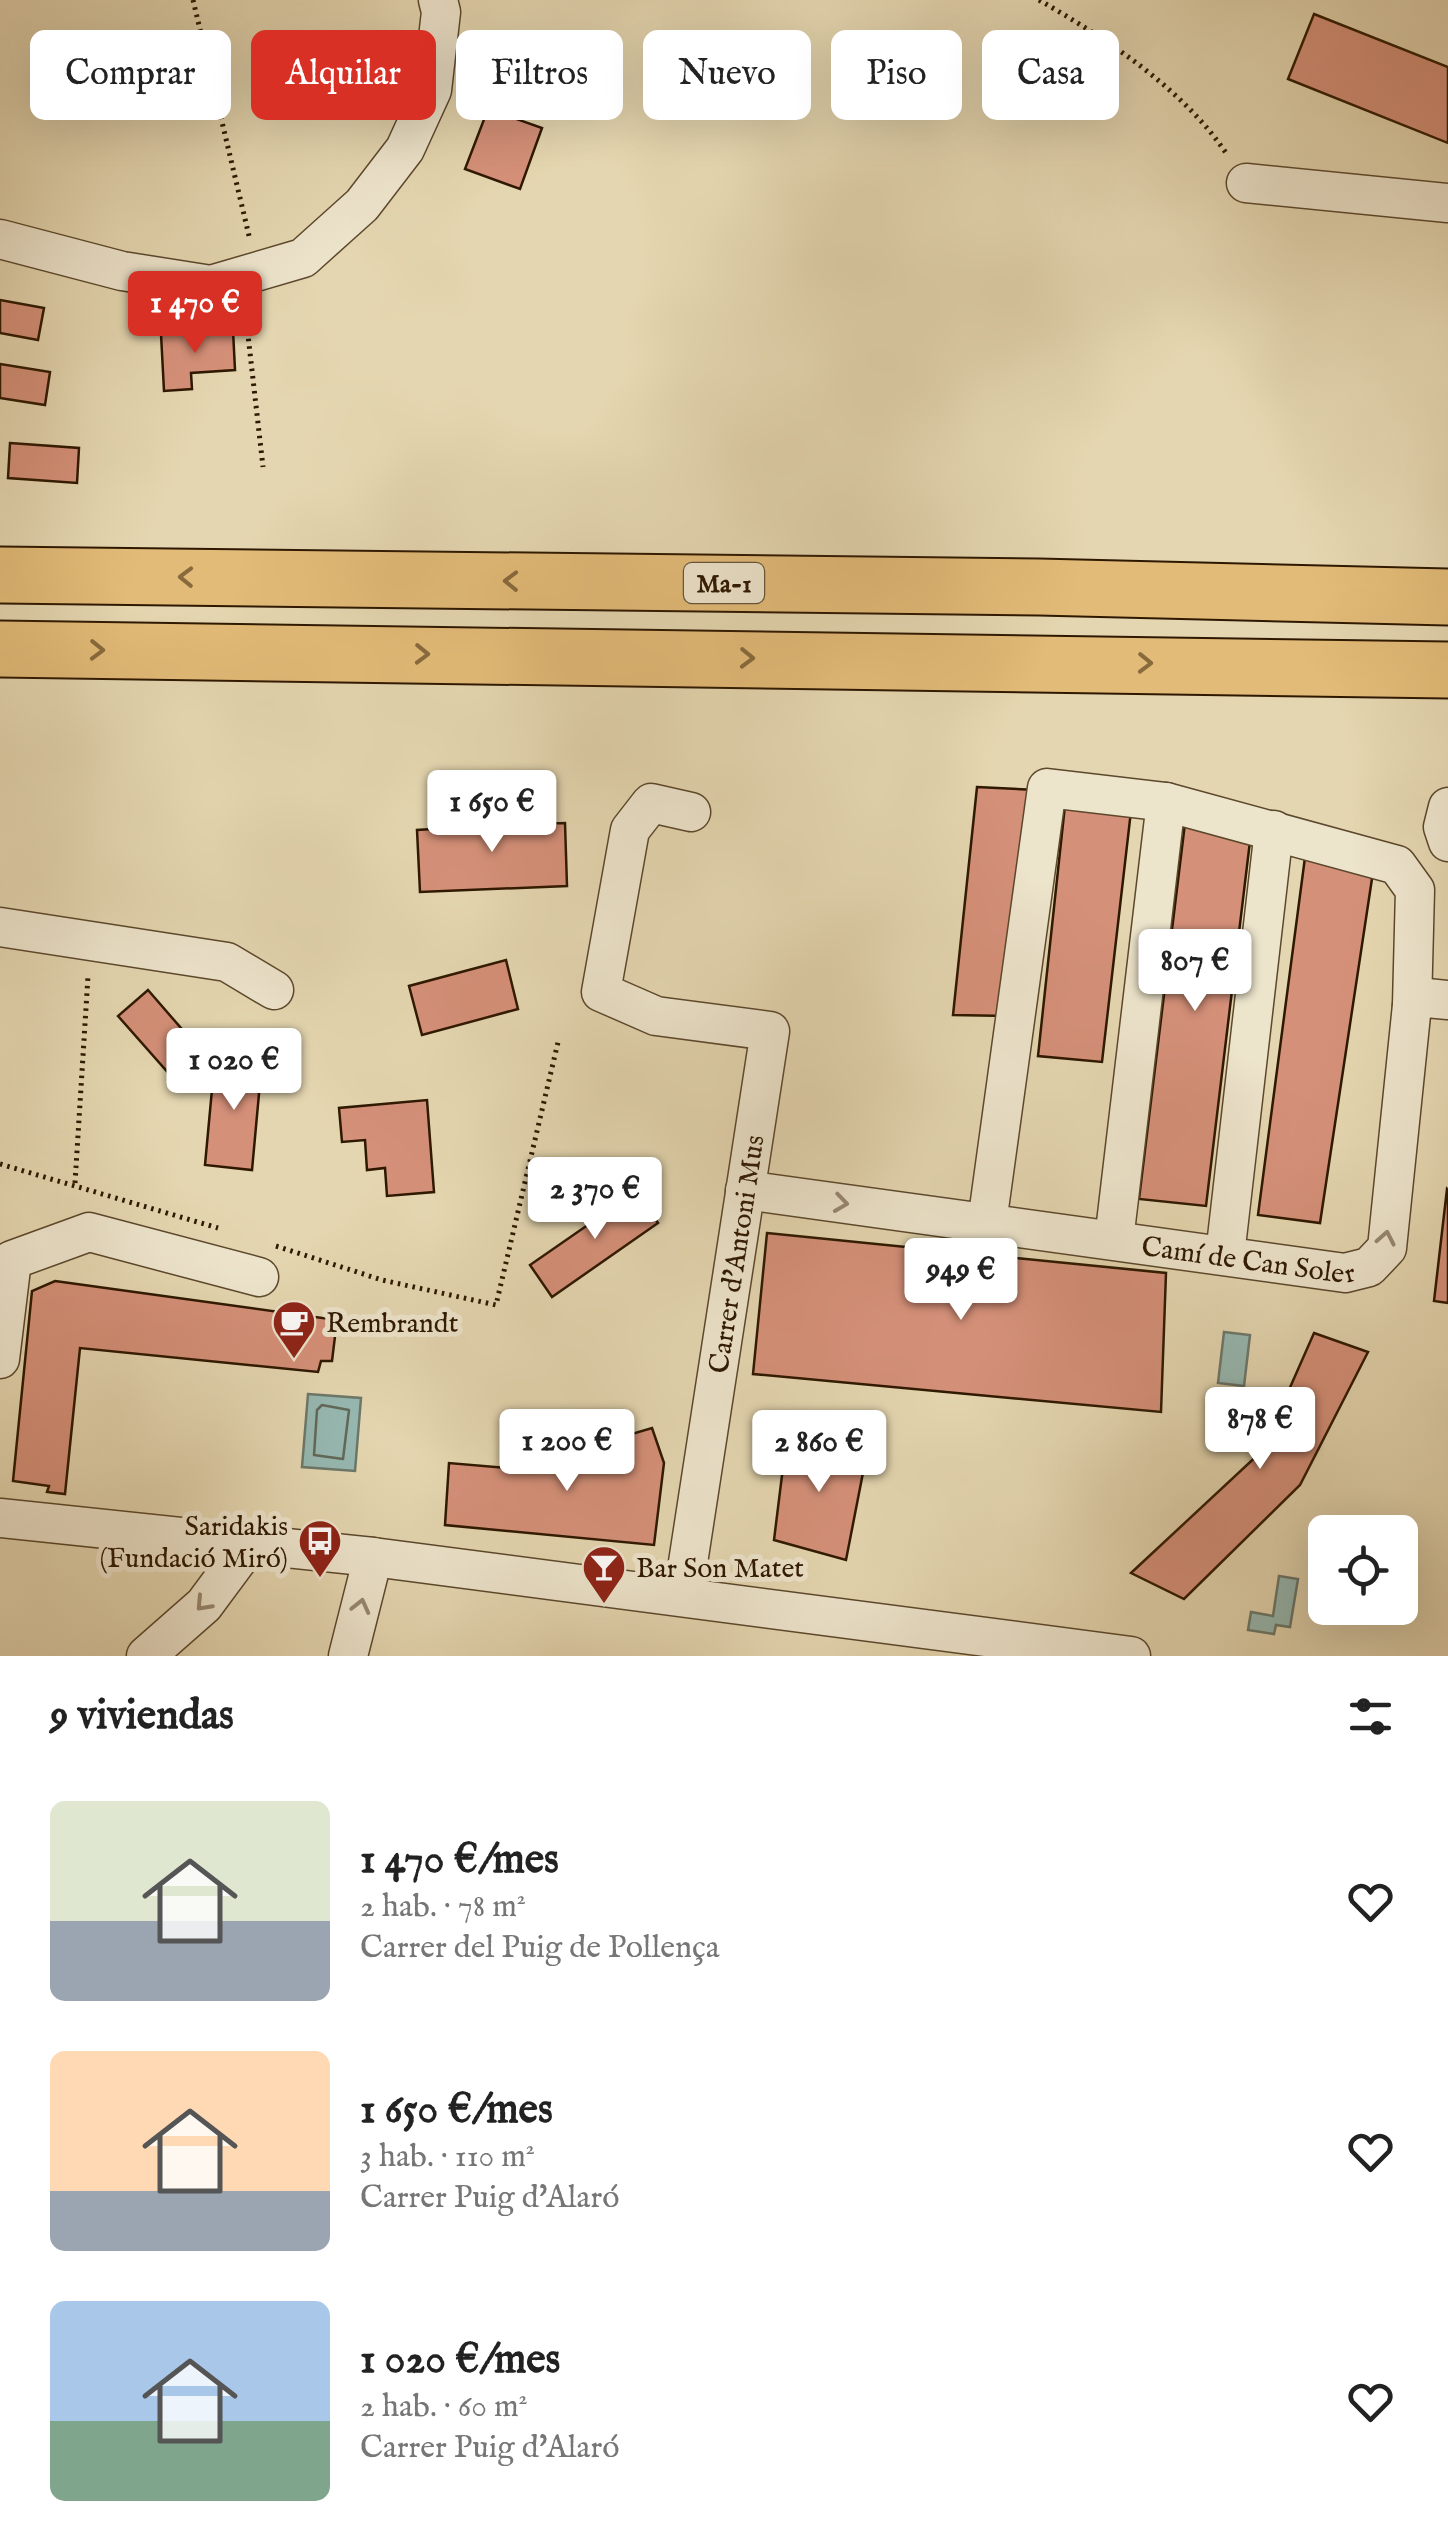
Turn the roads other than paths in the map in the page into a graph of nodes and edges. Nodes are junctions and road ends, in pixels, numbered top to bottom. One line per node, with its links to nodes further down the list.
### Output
1 (438, 0): 4 (street)
2 (1246, 184): 3 (street)
3 (1448, 203)
4 (0, 239)
5 (1448, 558): 7 (highway)
6 (0, 575): 7 (highway, Ma-1, one-way to 6)
7 (574, 582): 8 (highway, Ma-1)
8 (1448, 597)
9 (0, 649): 10 (highway, one-way to 10)
10 (1230, 664): 11 (highway); 12 (highway)
11 (1448, 670)
12 (1448, 699)
13 (1166, 802): 16 (street); 22 (street); 23 (street)
14 (1448, 807): 17 (street)
15 (690, 812): 21 (street, Carrer d'Antoni Mus)
16 (1274, 830): 20 (street, Camí de Can Soler); 24 (street)
17 (1448, 842)
18 (0, 927): 19 (street)
19 (274, 990)
20 (1430, 1002): 24 (street, Camí de Can Soler, one-way to 20)
21 (744, 1190): 22 (street, Camí de Can Soler, one-way to 22); 30 (street, Carrer d'Antoni Mus)
22 (987, 1223): 23 (street, Camí de Can Soler)
23 (1114, 1240): 24 (street, Camí de Can Soler)
24 (1225, 1255)
25 (266, 1261): 26 (street)
26 (0, 1359)
27 (0, 1518): 28 (street)
28 (250, 1543): 29 (street); 31 (street, one-way to 31)
29 (373, 1556): 30 (street); 32 (street, one-way to 29)
30 (682, 1595): 33 (street)
31 (146, 1656)
32 (348, 1656)
33 (1131, 1656)

